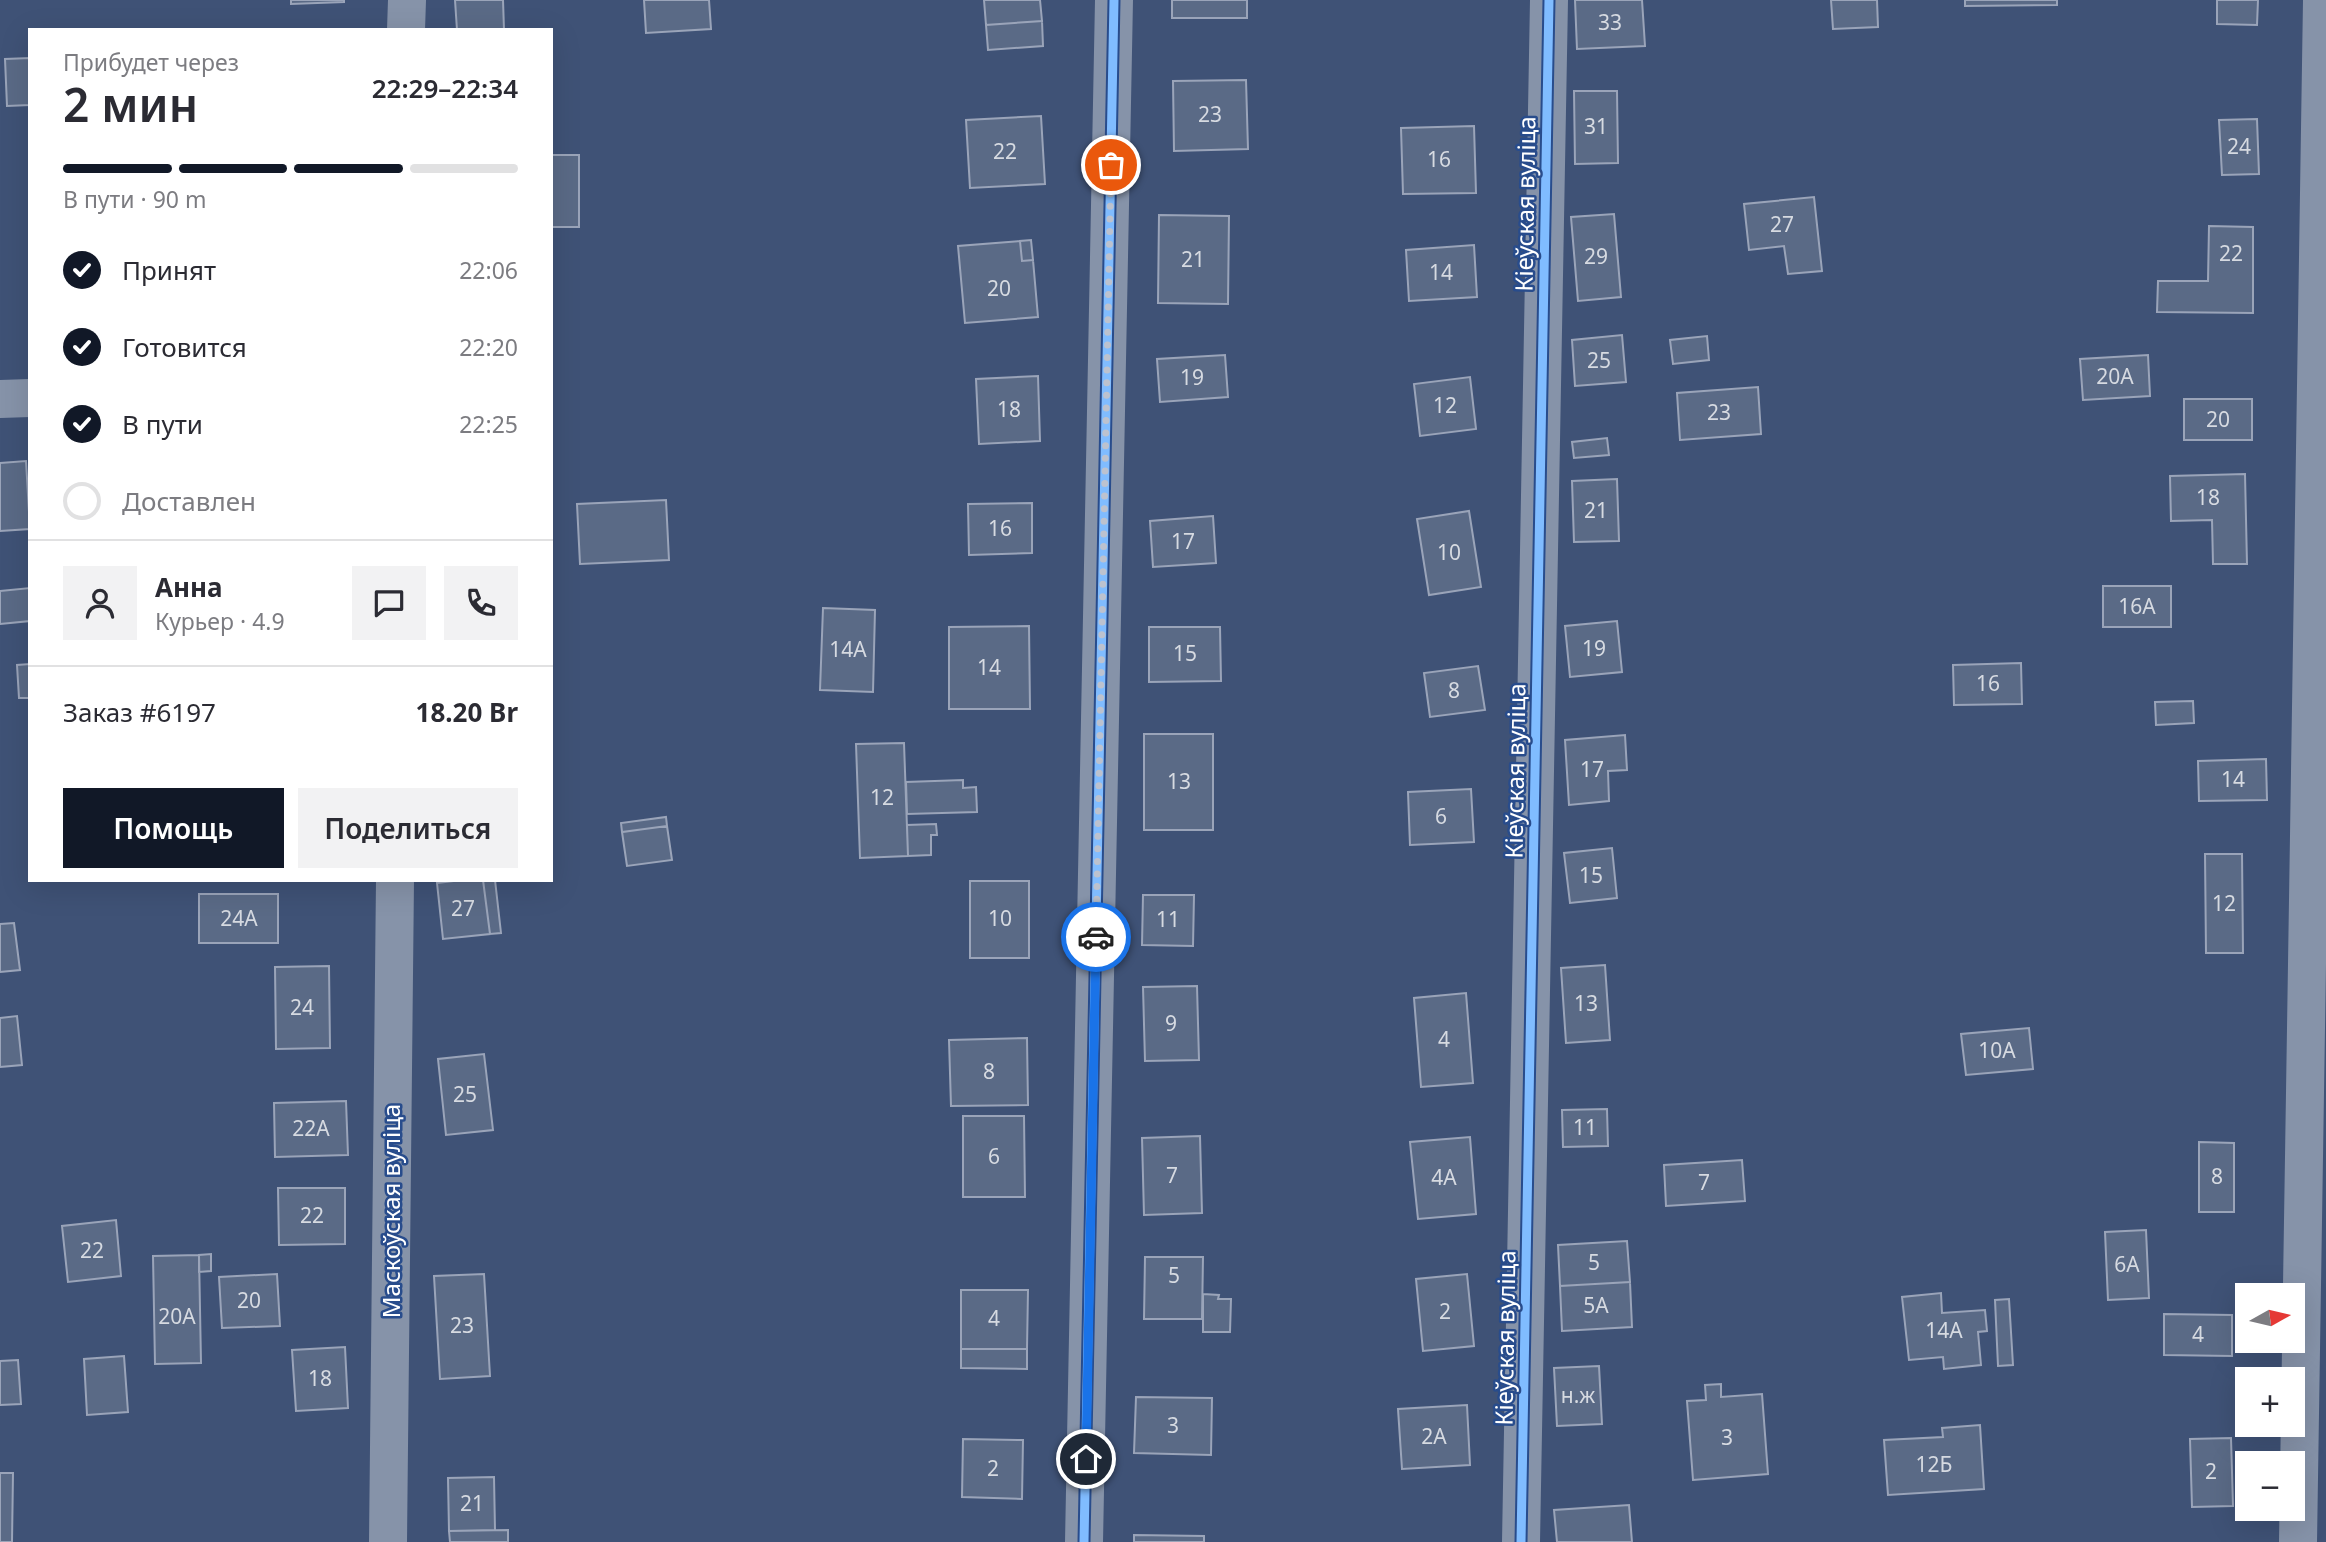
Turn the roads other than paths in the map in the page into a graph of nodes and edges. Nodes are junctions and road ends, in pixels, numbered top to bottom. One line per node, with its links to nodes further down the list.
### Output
1 (407, 0): 5 (street)
2 (1114, 0): 10 (street)
3 (1549, 0): 11 (street, Кіеўская вуліца)
4 (2322, 0): 12 (street)
5 (406, 28)
6 (28, 398): 7 (street)
7 (0, 399)
8 (396, 882): 9 (street, Маскоўская вуліца)
9 (388, 1542)
10 (1084, 1542)
11 (1521, 1542)
12 (2298, 1542)

